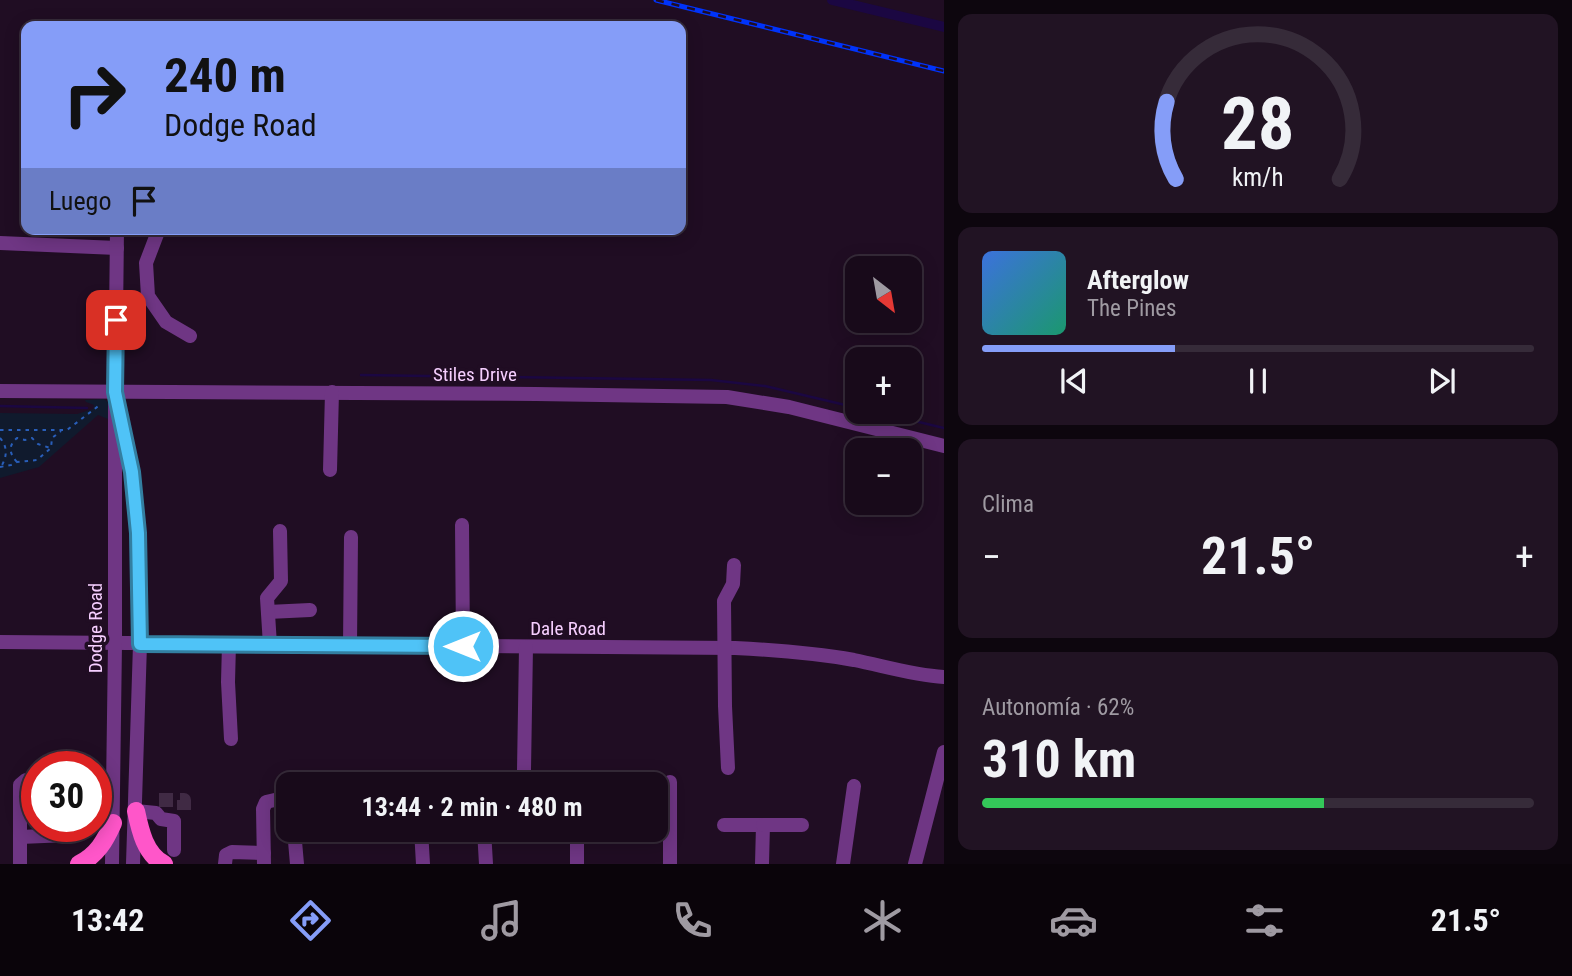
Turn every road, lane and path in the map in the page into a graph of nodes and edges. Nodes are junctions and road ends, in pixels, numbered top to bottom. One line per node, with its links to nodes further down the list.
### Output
1 (117, 235): 4 (street, Dodge Road)
2 (157, 235): 5 (street)
3 (0, 243): 4 (street)
4 (117, 248): 7 (street, Dodge Road)
5 (190, 336)
6 (0, 391): 7 (street, Stiles Drive)
7 (115, 392): 8 (street, Stiles Drive); 10 (path); 24 (street, Dodge Road); 25 (street, Dodge Road)
8 (332, 393): 12 (street, Stiles Drive); 16 (street)
9 (0, 430): 10 (path)
10 (62, 430): 13 (path)
11 (0, 438): 15 (path)
12 (944, 446)
13 (51, 448): 14 (path); 14 (path)
14 (17, 462): 15 (path)
15 (0, 467)
16 (330, 470)
17 (462, 525): 29 (street)
18 (280, 531): 22 (street)
19 (351, 537): 28 (street)
20 (734, 565): 31 (street)
21 (310, 610): 22 (street)
22 (268, 611): 27 (street)
23 (0, 642): 24 (street, Dale Road)
24 (115, 643): 25 (street, Dale Road); 39 (street, Dodge Road)
25 (140, 644): 26 (street, Dale Road); 44 (street, Dodge Road)
26 (229, 644): 27 (street, Dale Road); 35 (street)
27 (270, 645): 28 (street, Dale Road)
28 (350, 645): 29 (street, Dale Road)
29 (463, 646): 30 (street, Dale Road)
30 (526, 647): 31 (street, Dale Road); 38 (street)
31 (724, 648): 32 (street, Dale Road); 37 (street)
32 (923, 676): 33 (street, Dale Road); 34 (street, Dale Road)
33 (944, 677)
34 (944, 685)
35 (231, 739)
36 (944, 752): 68 (street)
37 (728, 768)
38 (524, 770)
39 (113, 779): 45 (street, Dodge Road)
40 (670, 782): 65 (street)
41 (21, 784): 49 (street)
42 (854, 786): 67 (street)
43 (276, 800): 55 (street)
44 (136, 811): 54 (main road); 54 (street); 59 (street, Dodge Road)
45 (113, 823): 57 (main road); 58 (street, Dodge Road)
46 (724, 825): 47 (street)
47 (763, 825): 48 (street); 66 (street)
48 (802, 825)
49 (20, 837): 56 (street)
50 (295, 842): 61 (street)
51 (421, 842): 62 (street)
52 (485, 842): 63 (street)
53 (577, 842): 64 (street)
54 (169, 857)
55 (264, 858): 60 (street)
56 (20, 864)
57 (79, 864)
58 (112, 864)
59 (133, 864)
60 (225, 864)
61 (297, 864)
62 (422, 864)
63 (486, 864)
64 (577, 864)
65 (670, 864)
66 (762, 864)
67 (843, 864)
68 (915, 864)

